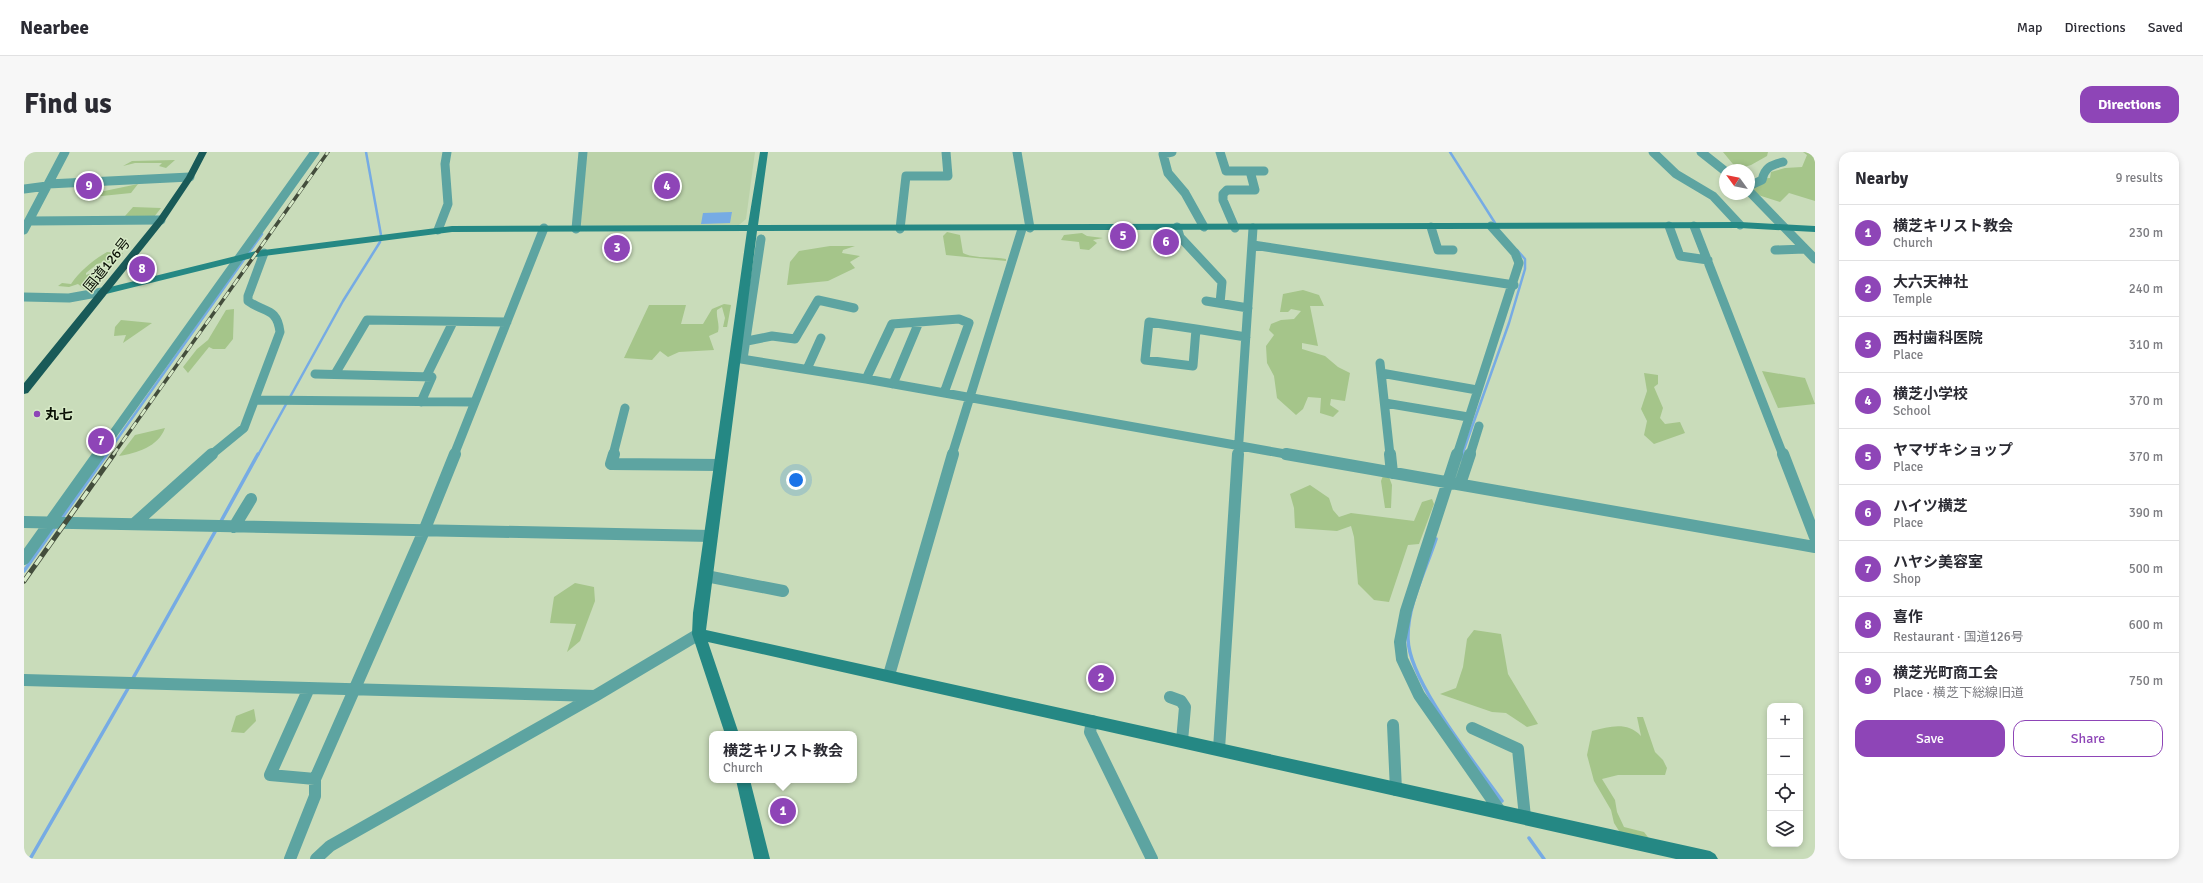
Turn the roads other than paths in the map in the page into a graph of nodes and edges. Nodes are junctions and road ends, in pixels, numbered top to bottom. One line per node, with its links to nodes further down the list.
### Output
1 (65, 152): 19 (street)
2 (203, 152): 17 (highway, 国道126号)
3 (315, 152): 48 (street)
4 (447, 152): 40 (street)
5 (583, 152): 36 (street)
6 (764, 152): 41 (street)
7 (946, 152): 37 (street)
8 (1018, 152): 33 (street)
9 (1172, 152): 29 (street)
10 (1220, 152): 15 (street)
11 (1653, 152): 24 (street)
12 (1701, 152): 14 (street)
13 (1783, 162): 18 (street)
14 (1719, 166)
15 (1250, 171): 16 (street); 34 (street)
16 (1264, 171)
17 (190, 176): 19 (street); 22 (highway, 国道126号)
18 (1755, 183)
19 (48, 185): 20 (street); 23 (street)
20 (24, 189)
21 (1755, 197): 31 (street)
22 (161, 220): 23 (street); 52 (highway, 国道126号)
23 (30, 221): 39 (street)
24 (1740, 225): 27 (street); 31 (street)
25 (1491, 226): 26 (street); 30 (street); 51 (street)
26 (1669, 226): 27 (street); 50 (street)
27 (1694, 226): 50 (street)
28 (1177, 227): 29 (street); 33 (street); 55 (street)
29 (1204, 227): 34 (street)
30 (1431, 227): 35 (street); 45 (street)
31 (1784, 227): 38 (street); 44 (street)
32 (544, 228): 36 (street); 40 (street); 59 (street)
33 (1026, 228): 37 (street); 75 (street)
34 (1235, 228): 35 (street)
35 (1253, 228): 43 (street)
36 (576, 229): 41 (street)
37 (900, 229): 41 (street)
38 (1815, 229)
39 (24, 230)
40 (438, 230): 47 (street)
41 (752, 230): 65 (street)
42 (761, 239): 64 (street)
43 (1253, 245): 51 (street); 57 (street)
44 (1805, 249): 46 (street); 49 (street)
45 (1453, 250)
46 (1775, 250)
47 (264, 253): 48 (street); 76 (street)
48 (240, 257): 52 (street); 90 (street)
49 (1815, 259)
50 (1708, 260): 95 (street)
51 (1514, 285): 73 (street)
52 (102, 292): 53 (street); 72 (highway, 国道126号)
53 (24, 297)
54 (1206, 301): 55 (street)
55 (1220, 303): 57 (street)
56 (854, 308): 64 (street)
57 (1248, 308): 62 (street)
58 (453, 322): 59 (street); 68 (street); 69 (street)
59 (506, 322): 78 (street)
60 (919, 322): 70 (street); 71 (street); 74 (street)
61 (1196, 329): 61 (street); 62 (street)
62 (1246, 337): 83 (street)
63 (821, 338): 66 (street)
64 (747, 341): 65 (street)
65 (739, 359): 66 (street); 84 (street)
66 (807, 369): 70 (street)
67 (315, 374): 68 (street)
68 (335, 374): 69 (street)
69 (426, 377): 77 (street)
70 (866, 379): 71 (street)
71 (893, 384): 74 (street)
72 (24, 390)
73 (1477, 390): 79 (street); 81 (street)
74 (944, 393): 75 (street)
75 (969, 397): 83 (street); 101 (street)
76 (255, 400): 77 (street); 91 (street)
77 (421, 402): 78 (street)
78 (474, 402): 93 (street)
79 (1385, 403): 81 (street); 85 (street)
80 (625, 408): 84 (street)
81 (1468, 417): 86 (street)
82 (1478, 426): 87 (street)
83 (1240, 446): 85 (street); 112 (street)
84 (720, 466): 94 (street)
85 (1392, 473): 86 (street)
86 (1447, 482): 87 (street); 116 (street)
87 (1460, 484): 96 (street)
88 (251, 499): 92 (street)
89 (24, 522): 90 (street)
90 (51, 522): 91 (street); 97 (street)
91 (134, 524): 92 (street)
92 (234, 527): 93 (street)
93 (424, 531): 94 (street); 104 (street)
94 (711, 536): 98 (street)
95 (1815, 537)
96 (1815, 547)
97 (24, 559)
98 (706, 576): 99 (street); 100 (street)
99 (783, 590)
100 (700, 634): 101 (street); 105 (street); 110 (street)
101 (889, 675): 107 (street)
102 (24, 680): 103 (street)
103 (309, 688): 104 (street); 113 (street)
104 (353, 690): 105 (street); 113 (street)
105 (595, 696): 119 (street)
106 (1170, 698): 111 (street)
107 (1092, 721): 111 (street); 121 (street)
108 (1393, 724): 115 (street)
109 (1472, 728): 117 (street)
110 (731, 731)
111 (1182, 741): 112 (street)
112 (1219, 749): 115 (street)
113 (315, 779): 118 (street)
114 (744, 783): 120 (street)
115 (1396, 790): 116 (street)
116 (1500, 811): 117 (street)
117 (1525, 816): 122 (street)
118 (290, 859)
119 (316, 859)
120 (762, 859)
121 (1152, 859)
122 (1710, 859)

